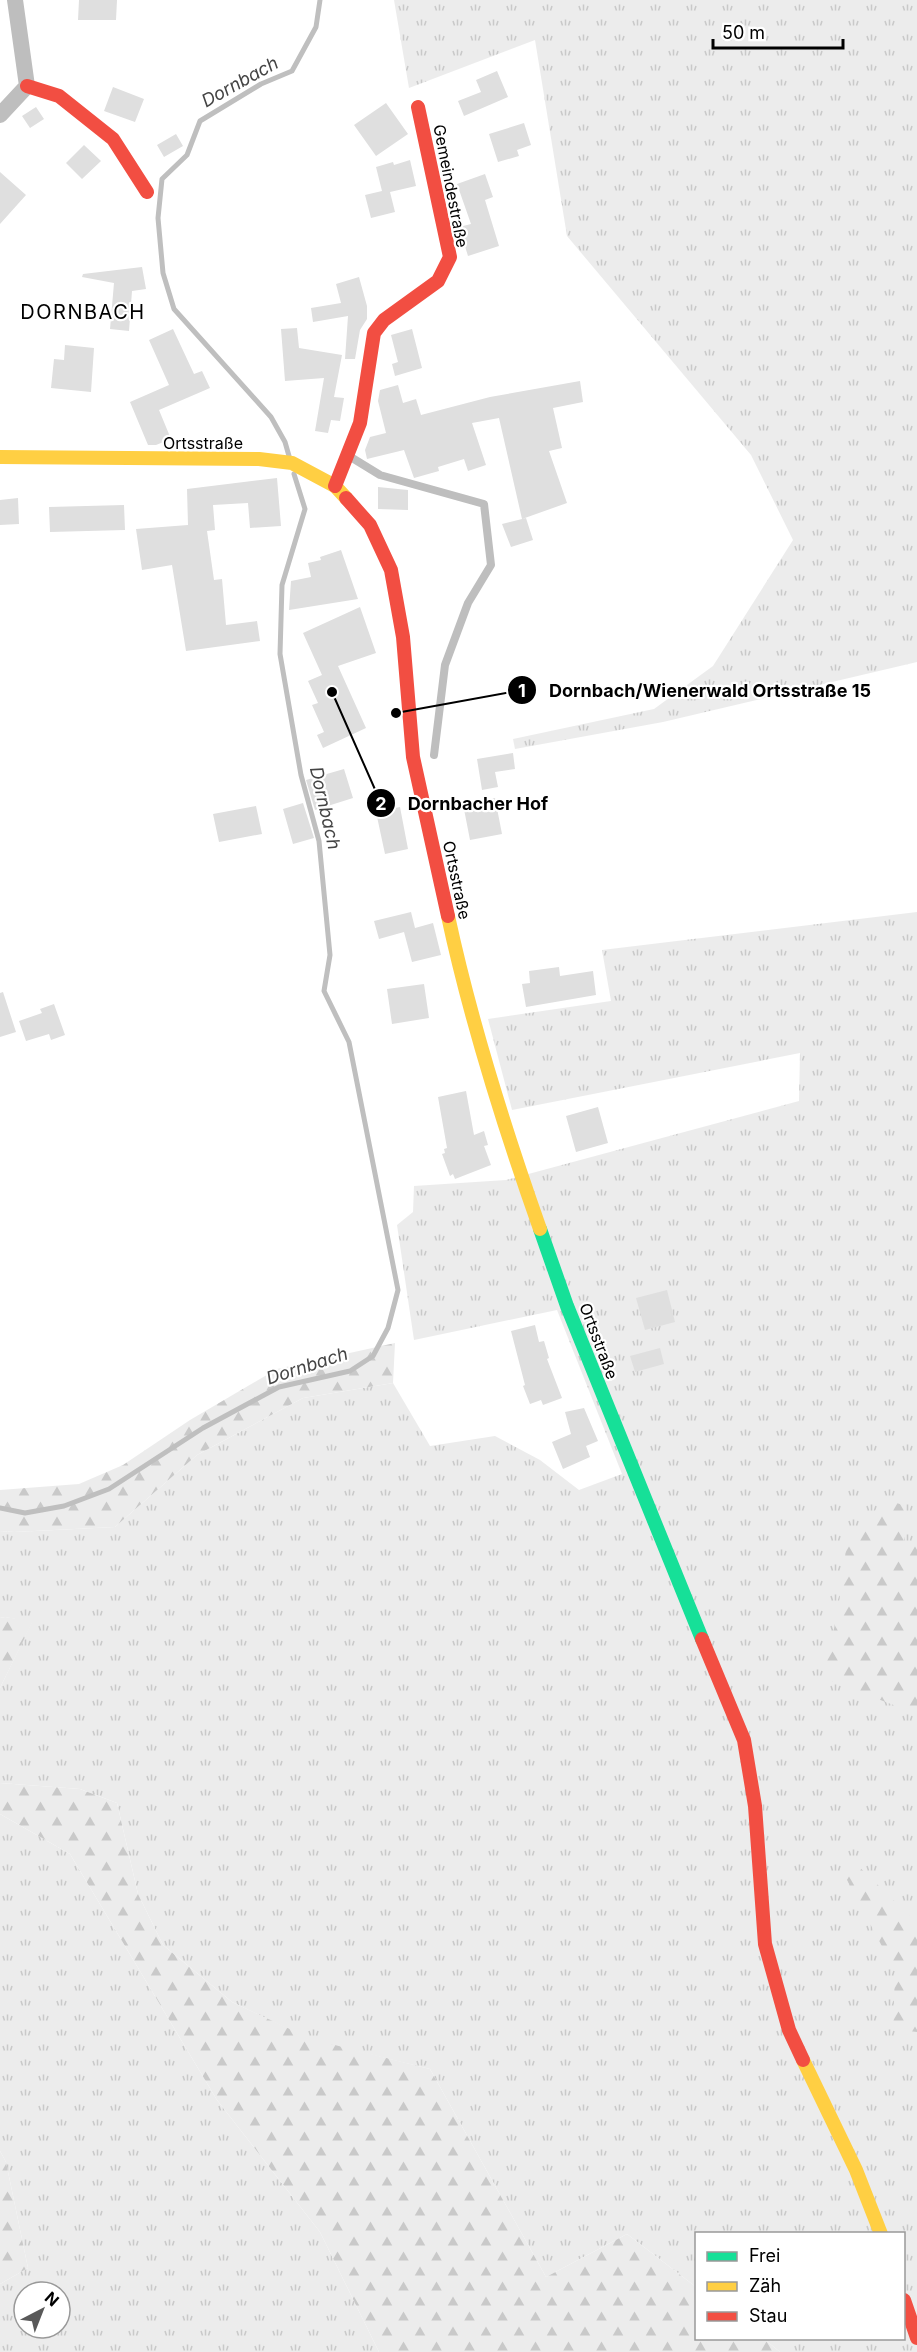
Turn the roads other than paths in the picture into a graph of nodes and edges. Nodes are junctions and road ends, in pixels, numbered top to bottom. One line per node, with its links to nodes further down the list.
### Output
1 (15, 0): 2 (street)
2 (27, 86): 4 (street); 5 (street)
3 (418, 107): 6 (street, Gemeindestraße)
4 (0, 115)
5 (147, 192)
6 (347, 455): 8 (street, Gemeindestraße); 9 (lane)
7 (0, 457): 8 (street, Ortsstraße)
8 (335, 486): 10 (street, Ortsstraße)
9 (434, 755)
10 (880, 2232)
11 (905, 2305): 12 (street)
12 (917, 2338)

